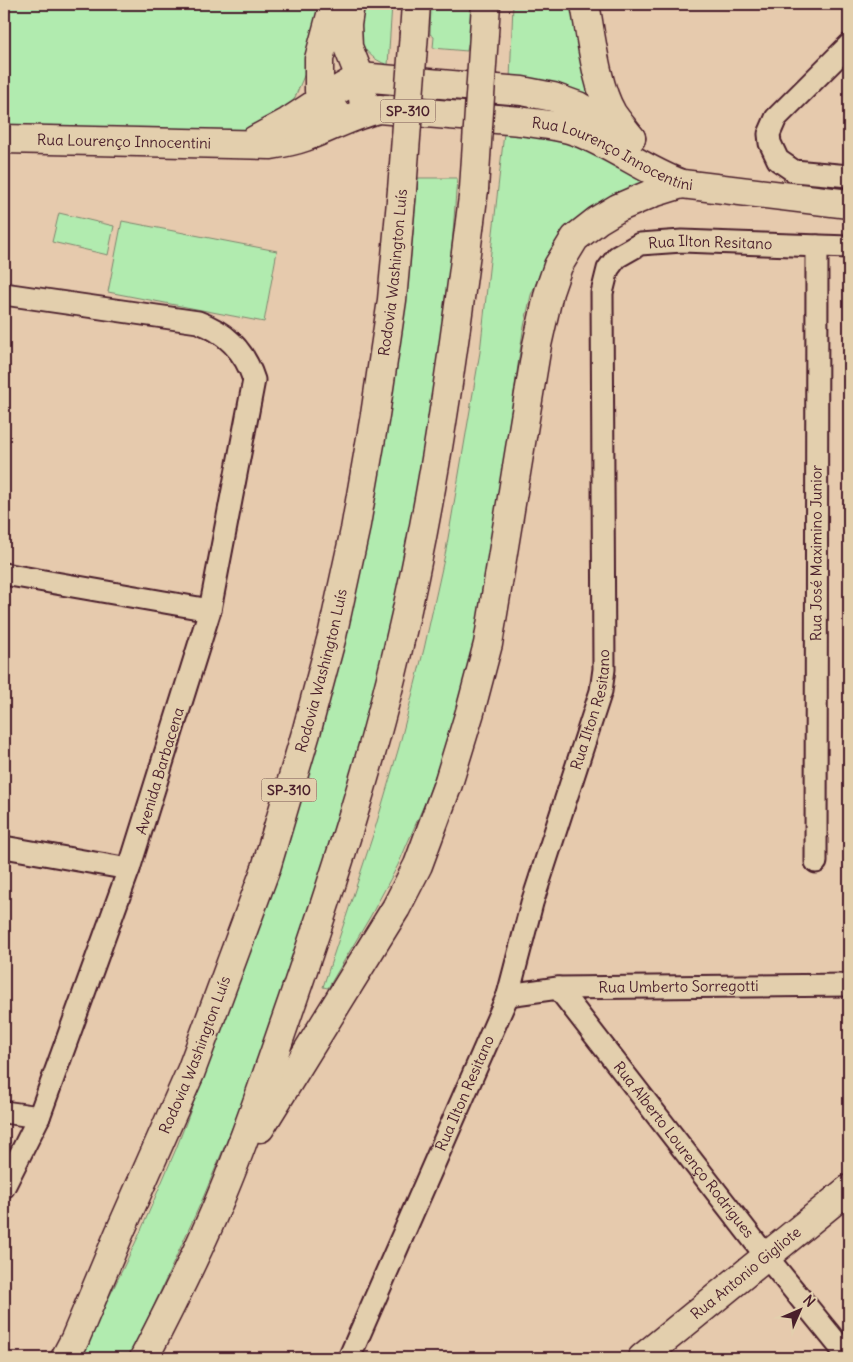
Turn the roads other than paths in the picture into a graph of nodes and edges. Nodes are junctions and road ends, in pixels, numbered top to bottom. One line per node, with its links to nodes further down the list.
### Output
1 (334, 4): 8 (main road)
2 (350, 4): 7 (main road)
3 (416, 4): 33 (main road, Rodovia Washington Luís / SP-310, bridge)
4 (486, 4): 32 (main road, bridge)
5 (585, 4): 12 (main road)
6 (849, 46): 14 (street)
7 (360, 77): 8 (main road, Rua Lourenço Innocentini); 9 (main road); 12 (main road, Rua Lourenço Innocentini)
8 (326, 97): 10 (main road); 13 (main road, Rua Lourenço Innocentini)
9 (365, 112): 10 (main road, Rua Lourenço Innocentini); 15 (main road, Rua Lourenço Innocentini)
10 (340, 121): 13 (main road, Rua Lourenço Innocentini)
11 (4, 138): 13 (main road, Rua Lourenço Innocentini)
12 (631, 138): 15 (main road, Rua Lourenço Innocentini)
13 (245, 145)
14 (849, 176)
15 (682, 184): 16 (main road); 32 (main road)
16 (849, 204)
17 (817, 246): 18 (street, Rua Ilton Resitano); 23 (street, Rua José Maximino Junior); 27 (street, Rua Ilton Resitano)
18 (849, 247)
19 (4, 294): 21 (street, Avenida Barbacena)
20 (4, 574): 21 (street)
21 (210, 610): 24 (street, Avenida Barbacena)
22 (4, 846): 24 (street)
23 (816, 862)
24 (129, 869): 29 (street, Avenida Barbacena)
25 (849, 985): 26 (street, Rua Umberto Sorregotti)
26 (558, 988): 27 (street, Rua Umberto Sorregotti); 34 (street, Rua Alberto Lourenço Rodrigues)
27 (508, 995): 40 (street, Rua Ilton Resitano)
28 (4, 1112): 29 (street)
29 (40, 1116): 30 (street, Avenida Barbacena)
30 (4, 1187)
31 (849, 1189): 34 (main road, Rua Antonio Gigliote)
32 (223, 1192): 35 (main road)
33 (119, 1234): 36 (main road); 37 (main road, Rodovia Washington Luís / SP-310)
34 (766, 1256): 41 (main road, Rua Antonio Gigliote); 42 (street, Rua Alberto Lourenço Rodrigues)
35 (166, 1315): 38 (main road); 39 (main road)
36 (45, 1358)
37 (65, 1358)
38 (144, 1358)
39 (150, 1358)
40 (349, 1358)
41 (642, 1358)
42 (849, 1358)

